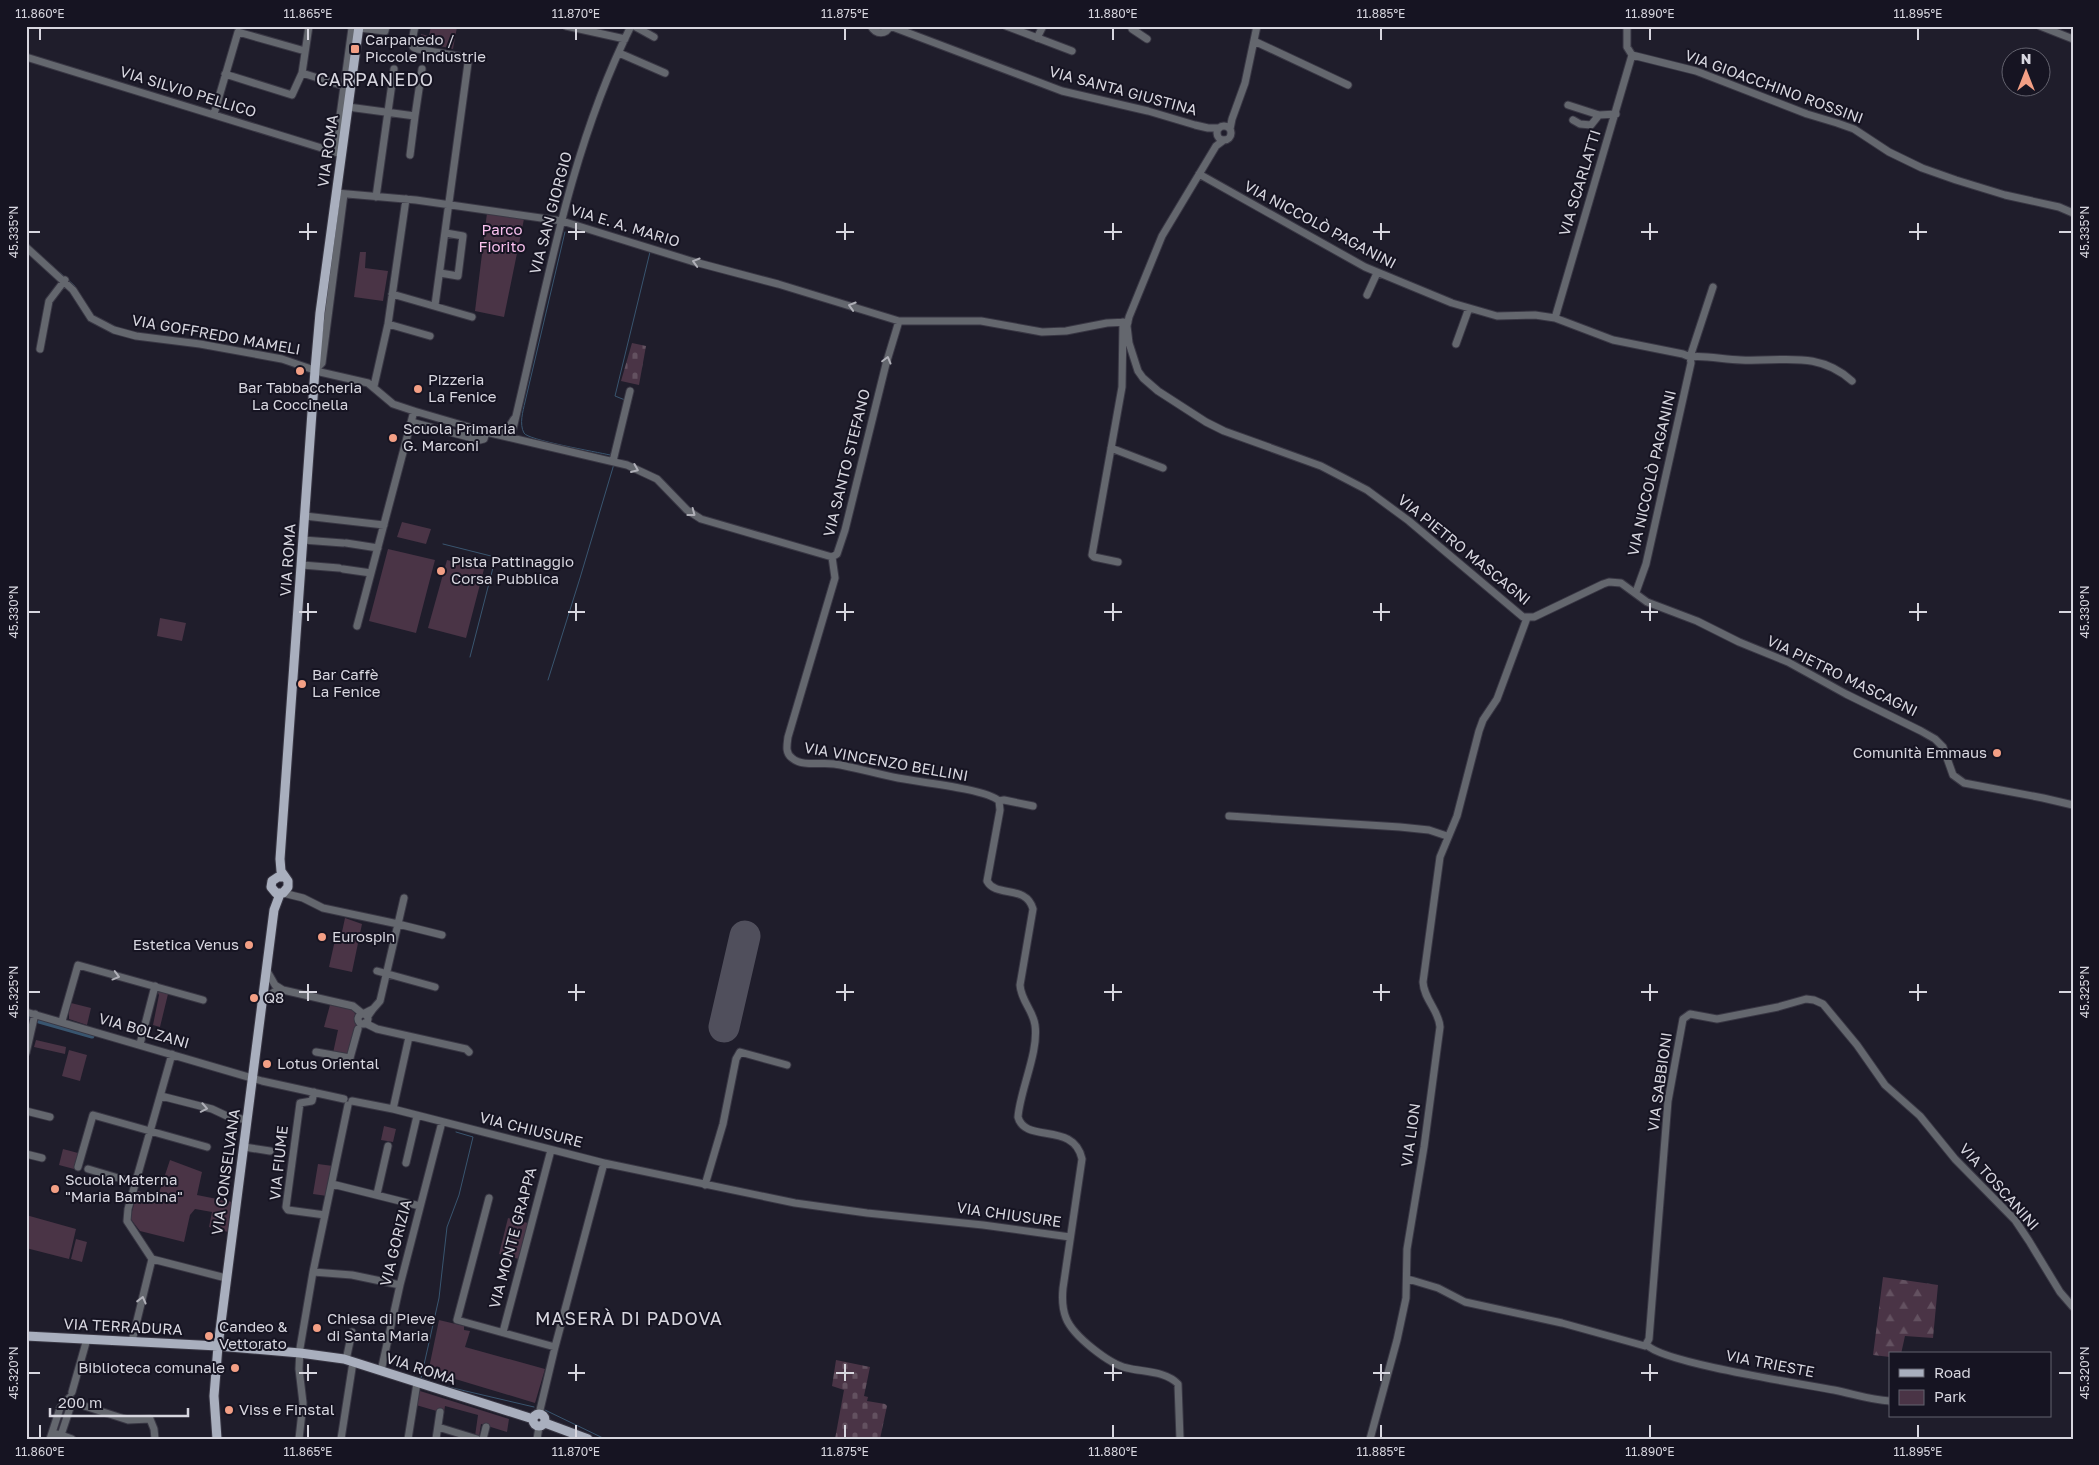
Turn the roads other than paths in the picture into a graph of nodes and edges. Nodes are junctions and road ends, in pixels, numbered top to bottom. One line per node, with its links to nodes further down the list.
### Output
1 (309, 26): 21 (street)
2 (386, 26): 14 (street)
3 (415, 26): 48 (street)
4 (566, 26): 17 (street)
5 (632, 26): 15 (street, VIA SAN GIORGIO); 17 (street, VIA SAN GIORGIO)
6 (871, 26): 7 (street)
7 (890, 26): 41 (street, VIA SANTA GIUSTINA)
8 (1006, 26): 16 (street)
9 (1043, 26): 16 (street)
10 (1132, 26): 18 (street)
11 (1257, 26): 20 (street)
12 (1627, 26): 24 (street)
13 (2040, 26): 19 (street)
14 (356, 27): 32 (main road, VIA ROMA)
15 (654, 37)
16 (1037, 38): 22 (street)
17 (625, 39): 23 (street, VIA SAN GIORGIO)
18 (1147, 39)
19 (2073, 39)
20 (1254, 41): 31 (street); 41 (street)
21 (305, 51): 28 (street); 30 (street)
22 (1072, 51)
23 (619, 53): 29 (street); 50 (street, VIA SAN GIORGIO)
24 (1632, 55): 37 (street, VIA SCARLATTI); 49 (street, VIA GIOACCHINO ROSSINI)
25 (26, 57): 36 (street, VIA SILVIO PELLICO)
26 (394, 69): 35 (street)
27 (422, 69): 39 (street)
28 (302, 73): 30 (street); 32 (street)
29 (666, 73)
30 (226, 74): 36 (street)
31 (1348, 85)
32 (347, 88): 34 (main road, VIA ROMA); 42 (street, VIA ROMA)
33 (1568, 105): 38 (street)
34 (348, 107): 35 (street); 42 (main road, VIA ROMA)
35 (388, 112): 39 (street); 46 (street)
36 (214, 114): 42 (street, VIA SILVIO PELLICO)
37 (1616, 114): 38 (street); 62 (street, VIA SCARLATTI)
38 (1600, 115): 40 (street)
39 (415, 116): 43 (street)
40 (1573, 120)
41 (1222, 132): 44 (street, VIA PIETRO MASCAGNI)
42 (338, 153): 45 (main road, VIA ROMA)
43 (410, 155)
44 (1199, 174): 54 (street, VIA NICCOLÒ PAGANINI); 64 (street, VIA PIETRO MASCAGNI)
45 (340, 193): 46 (street, VIA E. A. MARIO); 71 (main road, VIA ROMA)
46 (376, 197): 47 (street, VIA E. A. MARIO)
47 (406, 199): 48 (street, VIA E. A. MARIO); 57 (street)
48 (449, 204): 50 (street, VIA E. A. MARIO); 51 (street)
49 (2073, 213)
50 (562, 221): 63 (street, VIA E. A. MARIO, one-way to 50); 76 (street, VIA SAN GIORGIO)
51 (446, 233): 53 (street); 53 (street)
52 (26, 247): 55 (street, VIA GOFFREDO MAMELI)
53 (440, 273): 59 (street)
54 (1377, 273): 58 (street); 60 (street, VIA NICCOLÒ PAGANINI)
55 (65, 280): 69 (street); 71 (street, VIA GOFFREDO MAMELI)
56 (1713, 287): 70 (street, VIA NICCOLÒ PAGANINI)
57 (392, 294): 59 (street); 65 (street)
58 (1367, 295)
59 (435, 306): 61 (street)
60 (1469, 308): 62 (street, VIA NICCOLÒ PAGANINI); 68 (street)
61 (472, 317)
62 (1555, 318): 70 (street, VIA NICCOLÒ PAGANINI)
63 (899, 321): 64 (street); 91 (street, VIA SANTO STEFANO, one-way to 63)
64 (1126, 322): 67 (street, VIA PIETRO MASCAGNI)
65 (388, 324): 66 (street); 73 (street)
66 (430, 336)
67 (1125, 339): 84 (street, VIA PIETRO MASCAGNI); 96 (street, VIA PIETRO MASCAGNI)
68 (1456, 344)
69 (40, 349)
70 (1690, 358): 72 (street, VIA NICCOLÒ PAGANINI); 95 (street, VIA NICCOLÒ PAGANINI)
71 (315, 370): 73 (street, VIA SANTO STEFANO); 87 (main road, VIA ROMA)
72 (1852, 381)
73 (374, 386): 75 (street, VIA SANTO STEFANO)
74 (630, 391): 85 (street)
75 (414, 411): 77 (street); 78 (street, VIA SANTO STEFANO)
76 (517, 412): 81 (street, VIA SAN GIORGIO); 82 (street, VIA SAN GIORGIO); 83 (street, VIA SAN GIORGIO)
77 (411, 422): 79 (street); 88 (street)
78 (451, 422): 79 (street); 80 (street, VIA SANTO STEFANO)
79 (448, 432): 80 (street, VIA SANTO STEFANO)
80 (486, 432): 81 (street, VIA SANTO STEFANO)
81 (501, 435): 82 (street, VIA SANTO STEFANO)
82 (511, 437): 83 (street, VIA SANTO STEFANO)
83 (522, 439): 85 (street, VIA SANTO STEFANO)
84 (1111, 448): 86 (street); 92 (street, VIA PIETRO MASCAGNI)
85 (613, 461): 91 (street, VIA SANTO STEFANO, one-way to 91)
86 (1163, 468)
87 (305, 516): 88 (street); 89 (main road, VIA ROMA)
88 (384, 525): 90 (street)
89 (303, 540): 90 (street); 93 (main road, VIA ROMA)
90 (378, 548): 94 (street)
91 (832, 557): 98 (street, VIA VINCENZO BELLINI)
92 (1118, 562)
93 (302, 565): 94 (street); 103 (main road, VIA ROMA)
94 (371, 573): 97 (street)
95 (1636, 592): 96 (street, VIA PIETRO MASCAGNI); 99 (street, VIA PIETRO MASCAGNI)
96 (1527, 618): 102 (street, VIA LION)
97 (358, 626)
98 (999, 801): 100 (street, VIA VINCENZO BELLINI); 158 (street)
99 (2073, 805)
100 (1033, 806)
101 (1228, 816): 102 (street)
102 (1447, 836): 162 (street, VIA LION)
103 (282, 879): 104 (main road); 104 (main road, VIA CONSELVANA); 105 (street)
104 (279, 893): 105 (street); 109 (main road, VIA CONSELVANA)
105 (303, 898): 107 (street)
106 (404, 898): 107 (street)
107 (398, 924): 108 (street); 111 (street)
108 (442, 935)
109 (266, 971): 114 (street); 116 (main road, VIA CONSELVANA)
110 (377, 971): 111 (street)
111 (387, 973): 113 (street); 119 (street)
112 (155, 986): 115 (street); 120 (street, one-way to 112); 122 (street)
113 (435, 987)
114 (284, 990): 116 (street); 119 (street)
115 (203, 1000)
116 (262, 1001): 128 (main road, VIA CONSELVANA)
117 (26, 1012): 118 (street, VIA BOLZANI)
118 (34, 1014): 120 (street, VIA BOLZANI); 125 (street)
119 (363, 1020): 121 (street); 123 (street)
120 (62, 1021): 122 (street, VIA BOLZANI)
121 (409, 1037): 124 (street); 132 (street)
122 (140, 1044): 126 (street, VIA BOLZANI)
123 (316, 1052)
124 (469, 1052)
125 (26, 1053)
126 (172, 1054): 128 (street, VIA BOLZANI); 130 (street)
127 (787, 1065): 153 (street)
128 (253, 1078): 129 (street, VIA CHIUSURE); 136 (main road, VIA CONSELVANA)
129 (314, 1092): 131 (street, VIA CHIUSURE); 157 (street, VIA FIUME)
130 (160, 1096): 136 (street, one-way to 136); 138 (street)
131 (348, 1102): 132 (street, VIA CHIUSURE); 152 (street)
132 (393, 1109): 134 (street, VIA CHIUSURE)
133 (26, 1111): 135 (street)
134 (417, 1116): 137 (street, VIA CHIUSURE); 148 (street)
135 (50, 1117)
136 (248, 1120): 142 (main road, VIA CONSELVANA)
137 (442, 1122): 143 (street, VIA CHIUSURE); 156 (street, VIA GORIZIA)
138 (151, 1130): 141 (street); 149 (street); 151 (street)
139 (1936, 1136): 164 (street, VIA TOSCANINI); 171 (street, VIA SABBIONI)
140 (388, 1146): 154 (street)
141 (207, 1147)
142 (244, 1147): 144 (street); 161 (main road, VIA CONSELVANA)
143 (551, 1150): 147 (street, VIA CHIUSURE); 166 (street, VIA MONTE GRAPPA)
144 (270, 1151)
145 (26, 1154): 146 (street)
146 (42, 1158)
147 (604, 1162): 153 (street, VIA CHIUSURE); 172 (street)
148 (406, 1163)
149 (78, 1167)
150 (88, 1170): 151 (street)
151 (136, 1183): 159 (street)
152 (332, 1184): 154 (street); 157 (street)
153 (705, 1185): 158 (street, VIA CHIUSURE)
154 (377, 1194): 156 (street)
155 (489, 1198): 166 (street, VIA MONTE GRAPPA)
156 (420, 1206): 163 (street, VIA GORIZIA)
157 (325, 1214): 160 (street)
158 (1070, 1238): 196 (street, VIA CHIUSURE)
159 (152, 1259): 161 (street); 169 (street, one-way to 159)
160 (313, 1272): 163 (street); 173 (street)
161 (226, 1278): 170 (main road, VIA CONSELVANA)
162 (1408, 1279): 171 (street, VIA TRIESTE); 197 (street, VIA LION)
163 (400, 1285): 175 (street, VIA GORIZIA)
164 (2073, 1307)
165 (352, 1332): 174 (street)
166 (503, 1332): 172 (street, VIA MONTE GRAPPA)
167 (26, 1336): 168 (main road, VIA TERRADURA)
168 (87, 1339): 169 (main road, VIA TERRADURA); 177 (street)
169 (132, 1342): 170 (main road, VIA TERRADURA)
170 (218, 1346): 173 (main road, VIA TERRADURA); 187 (main road, VIA CONSELVANA)
171 (1646, 1346): 178 (street, VIA TRIESTE)
172 (555, 1347): 180 (street)
173 (300, 1353): 174 (main road, VIA ROMA); 188 (street)
174 (350, 1361): 175 (main road, VIA ROMA); 189 (street)
175 (381, 1371): 176 (main road, VIA ROMA)
176 (417, 1383): 180 (main road, VIA ROMA); 190 (street)
177 (71, 1398): 183 (street); 184 (street); 186 (street)
178 (1889, 1401)
179 (440, 1412): 182 (street)
180 (539, 1421): 194 (street); 195 (main road, VIA ROMA)
181 (486, 1426): 193 (street)
182 (438, 1427): 191 (street); 192 (street)
183 (62, 1435): 184 (street); 185 (street)
184 (51, 1436)
185 (72, 1439)
186 (155, 1439)
187 (217, 1439)
188 (299, 1439)
189 (341, 1439)
190 (408, 1439)
191 (436, 1439)
192 (477, 1439)
193 (482, 1439)
194 (537, 1439)
195 (588, 1439)
196 (1180, 1439)
197 (1370, 1439)

